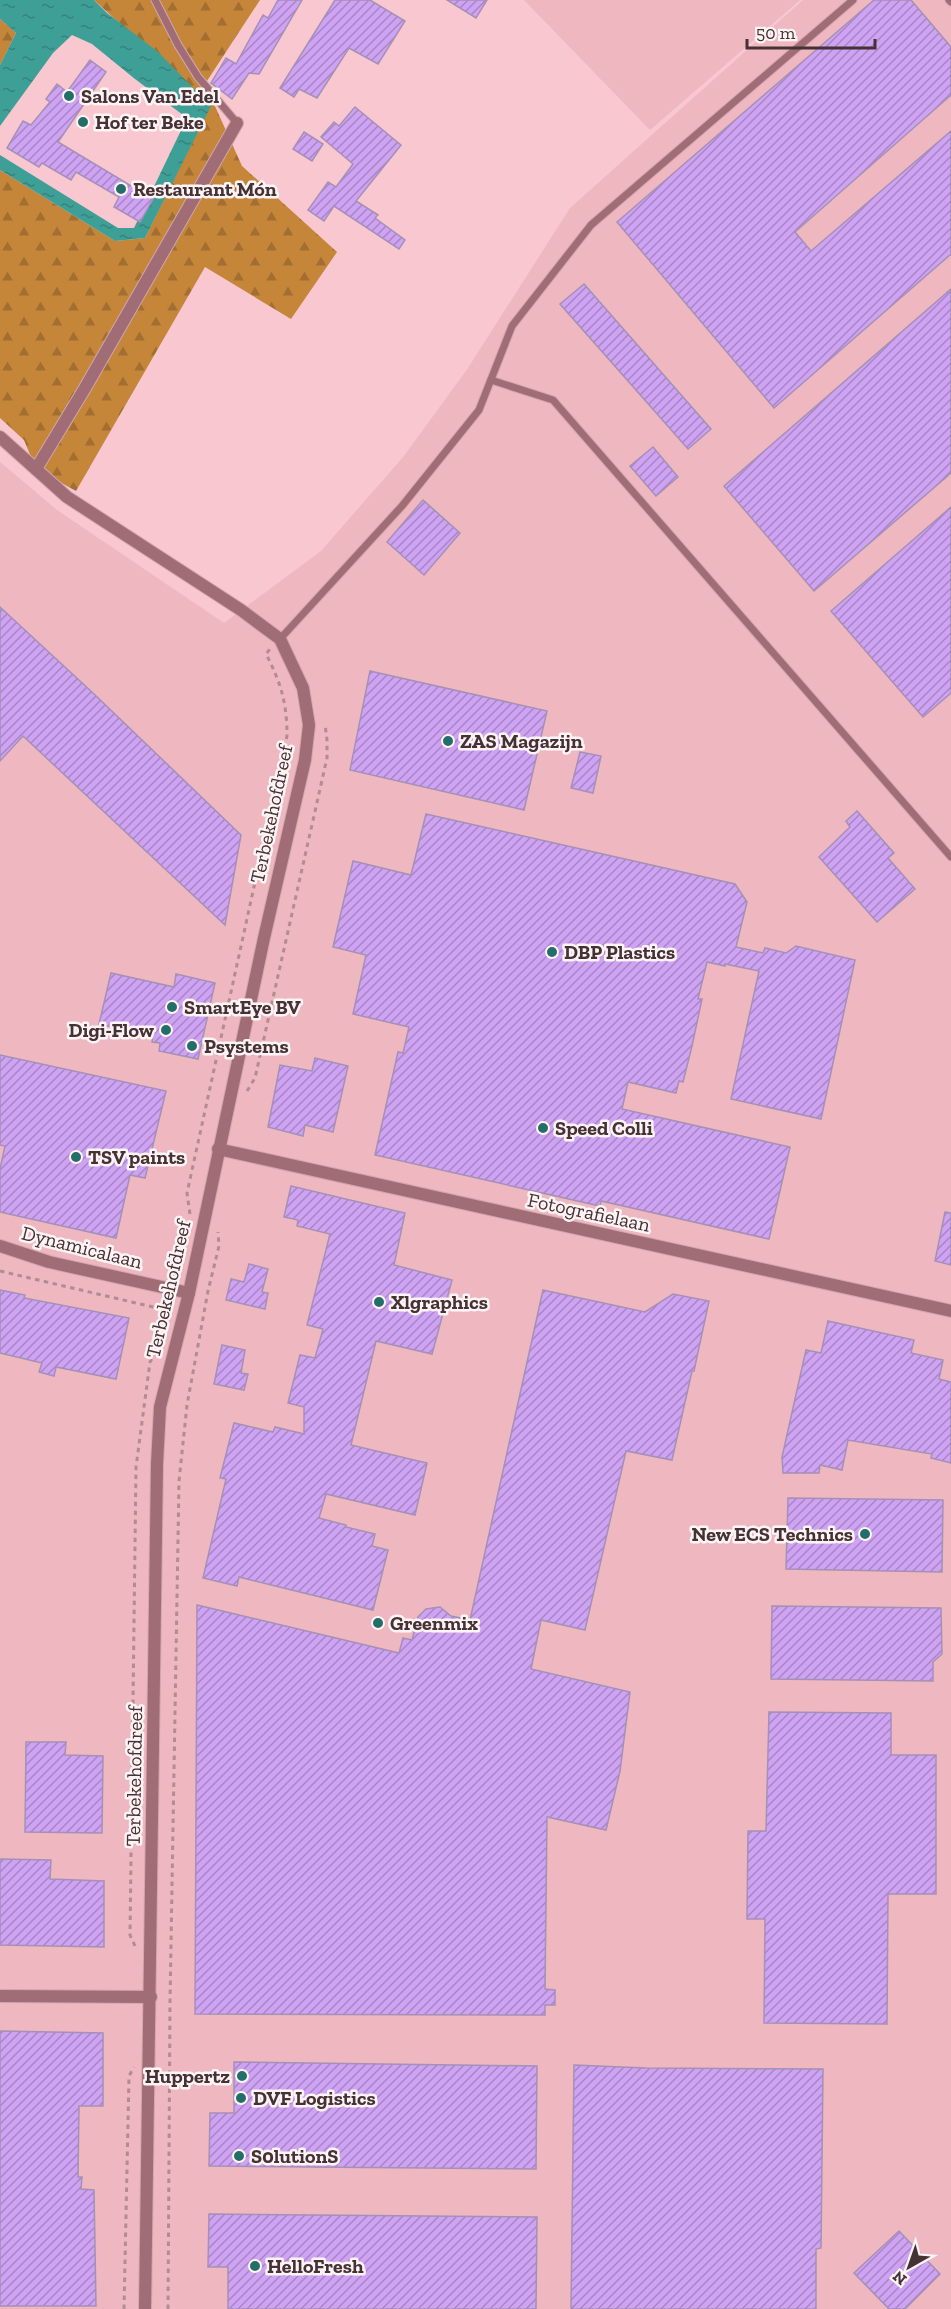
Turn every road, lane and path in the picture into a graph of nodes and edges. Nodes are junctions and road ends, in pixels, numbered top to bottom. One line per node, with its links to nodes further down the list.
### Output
1 (155, 0): 3 (lane)
2 (853, 0): 4 (lane)
3 (237, 123): 6 (street)
4 (491, 380): 7 (lane); 9 (lane)
5 (0, 436): 6 (street, Terbekehofdreef)
6 (36, 469): 7 (street, Terbekehofdreef)
7 (280, 639): 10 (street, Terbekehofdreef)
8 (266, 654): 11 (path)
9 (951, 857)
10 (218, 1149): 16 (street, Terbekehofdreef); 18 (street, Fotografielaan)
11 (191, 1219)
12 (0, 1246): 14 (street, Dynamicalaan)
13 (0, 1271): 17 (path)
14 (175, 1290): 16 (street, Dynamicalaan); 17 (path)
15 (208, 1291): 27 (path)
16 (189, 1293): 23 (street, Terbekehofdreef)
17 (170, 1311): 19 (path)
18 (951, 1311)
19 (167, 1321)
20 (162, 1342): 21 (path)
21 (137, 1951)
22 (0, 1996): 23 (street)
23 (151, 1997): 26 (street, Terbekehofdreef)
24 (137, 2061): 25 (path)
25 (124, 2309)
26 (145, 2309)
27 (168, 2309)

